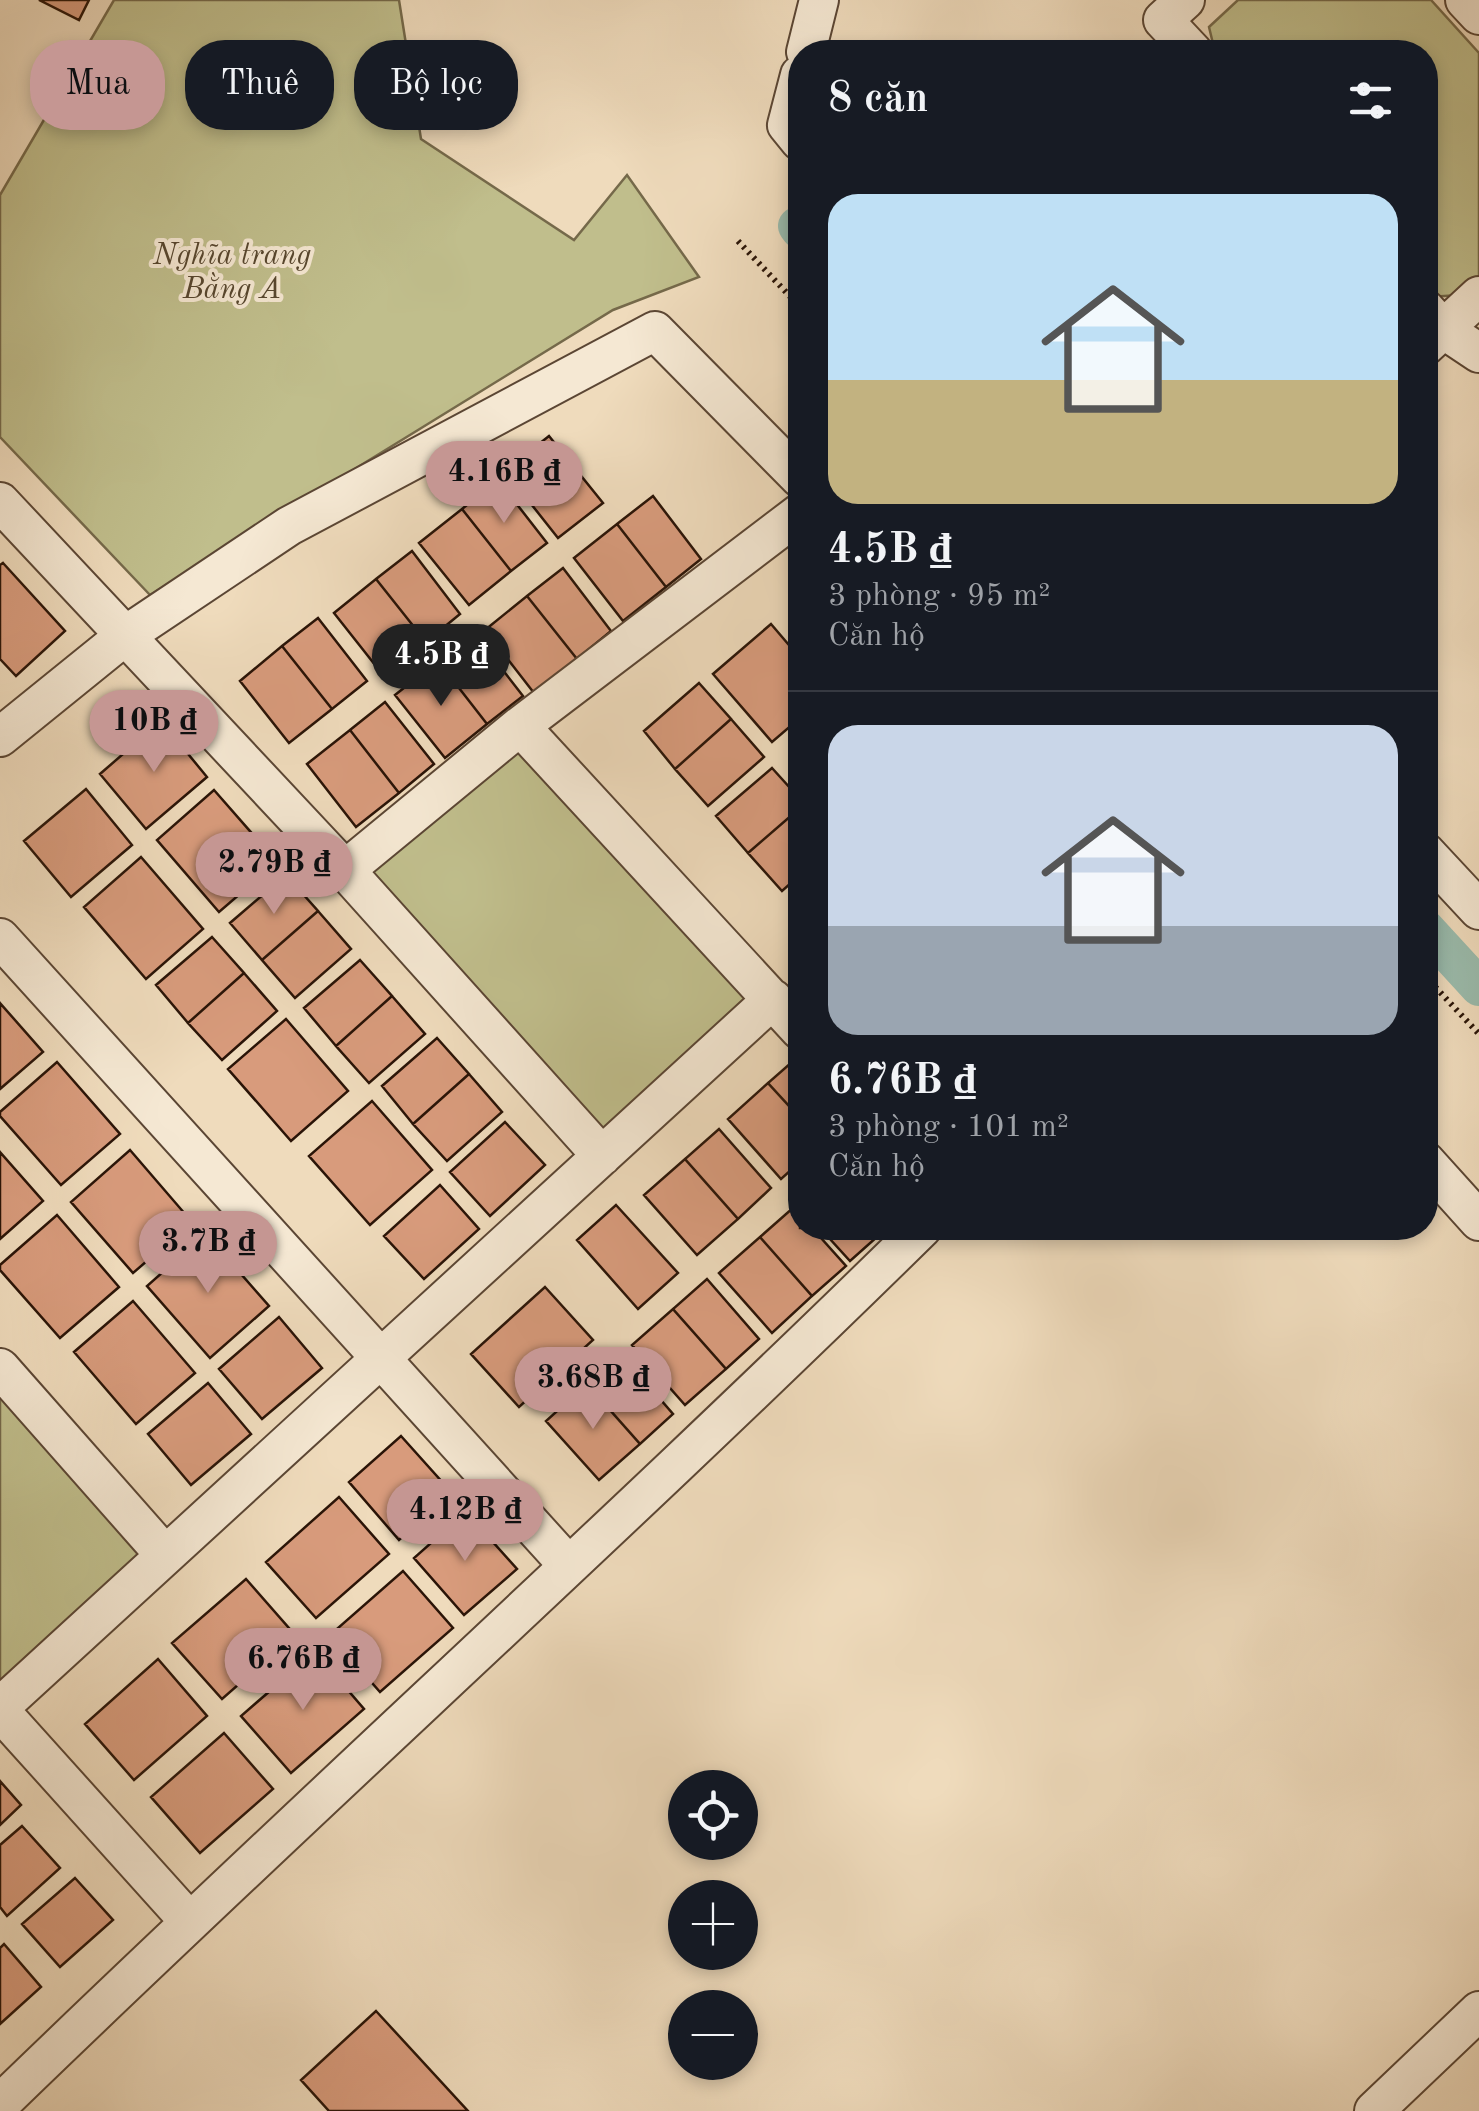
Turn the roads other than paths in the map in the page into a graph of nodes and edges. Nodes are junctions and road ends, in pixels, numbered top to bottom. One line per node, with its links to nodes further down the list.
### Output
1 (819, 0): 5 (street)
2 (1185, 0): 6 (street)
3 (1464, 0): 4 (street)
4 (1479, 15)
5 (809, 40)
6 (1182, 40)
7 (1479, 296): 8 (street)
8 (1438, 323)
9 (1438, 332): 10 (street)
10 (1479, 353)
11 (788, 466): 14 (street)
12 (0, 502): 14 (street)
13 (788, 522): 15 (street)
14 (126, 635): 16 (street); 18 (street)
15 (520, 726): 18 (street); 21 (street)
16 (0, 736)
17 (1438, 866): 19 (street)
18 (345, 870): 23 (street)
19 (1479, 910)
20 (0, 938): 27 (street)
21 (773, 999): 22 (street); 23 (street)
22 (788, 1016)
23 (602, 1156): 27 (street)
24 (1438, 1175): 25 (street)
25 (1479, 1221)
26 (910, 1240): 30 (street)
27 (380, 1359): 29 (street); 30 (street)
28 (0, 1368): 29 (street)
29 (165, 1555): 31 (street)
30 (569, 1566): 32 (street)
31 (0, 1709): 32 (street)
32 (189, 1921): 34 (street)
33 (1479, 2011): 35 (street)
34 (0, 2104)
35 (1374, 2111)

